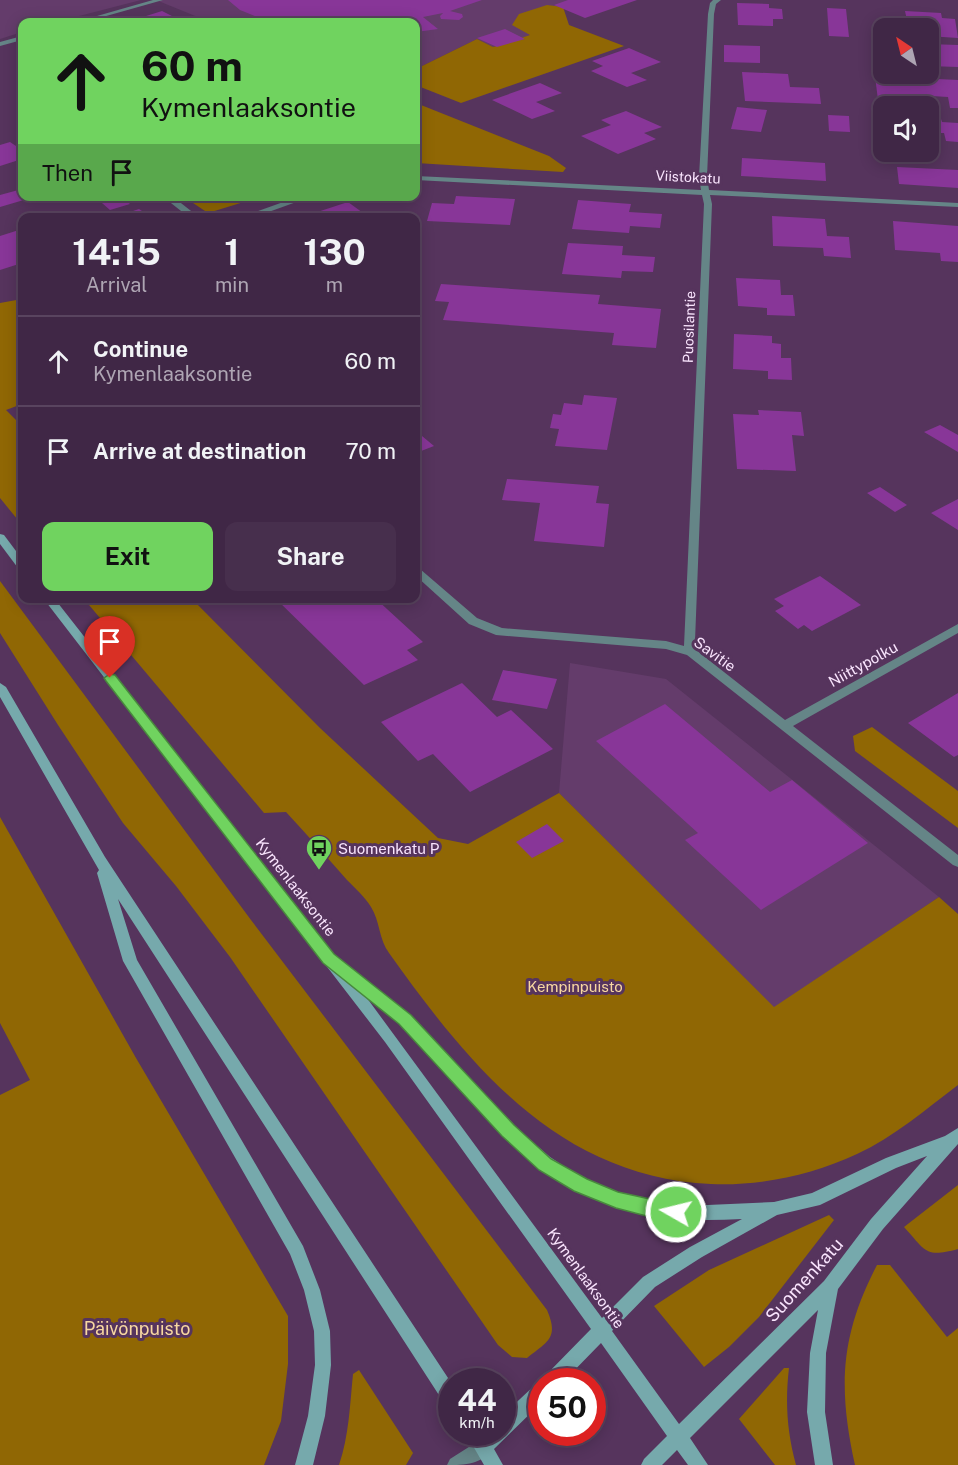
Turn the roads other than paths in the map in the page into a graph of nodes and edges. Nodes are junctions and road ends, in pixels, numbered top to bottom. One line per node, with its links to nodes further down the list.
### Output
1 (160, 0): 3 (street)
2 (715, 2): 7 (street, Puosilantie)
3 (94, 18)
4 (18, 39): 5 (street)
5 (0, 44)
6 (420, 178): 7 (street, Viistokatu)
7 (706, 192): 10 (street, Viistokatu); 18 (street, Puosilantie)
8 (173, 201): 11 (street)
9 (294, 201): 12 (street)
10 (958, 205)
11 (189, 213)
12 (258, 213)
13 (0, 537): 14 (main road)
14 (18, 561)
15 (420, 575): 18 (street, Savitie)
16 (52, 603): 23 (main road, Kymenlaaksontie)
17 (958, 628): 20 (street, Niittypolku)
18 (691, 652): 20 (street, Savitie)
19 (0, 687): 21 (main road)
20 (783, 726): 22 (street, Savitie)
21 (100, 860): 29 (main road); 35 (main road)
22 (958, 862)
23 (328, 959): 25 (main road); 27 (main road, Kymenlaaksontie)
24 (954, 1138): 25 (main road, Suomenkatu); 26 (main road, Suomenkatu)
25 (774, 1209): 27 (main road, Suomenkatu)
26 (830, 1286): 32 (main road, Suomenkatu); 40 (main road)
27 (603, 1331): 28 (main road, Suomenkatu); 32 (main road, Kymenlaaksontie)
28 (565, 1368)
29 (438, 1379)
30 (528, 1403): 31 (main road)
31 (516, 1415)
32 (678, 1437): 38 (main road, Suomenkatu); 39 (main road, Kymenlaaksontie)
33 (473, 1446): 36 (street)
34 (482, 1446): 37 (main road)
35 (304, 1465)
36 (456, 1465)
37 (494, 1465)
38 (650, 1465)
39 (699, 1465)
40 (824, 1465)

